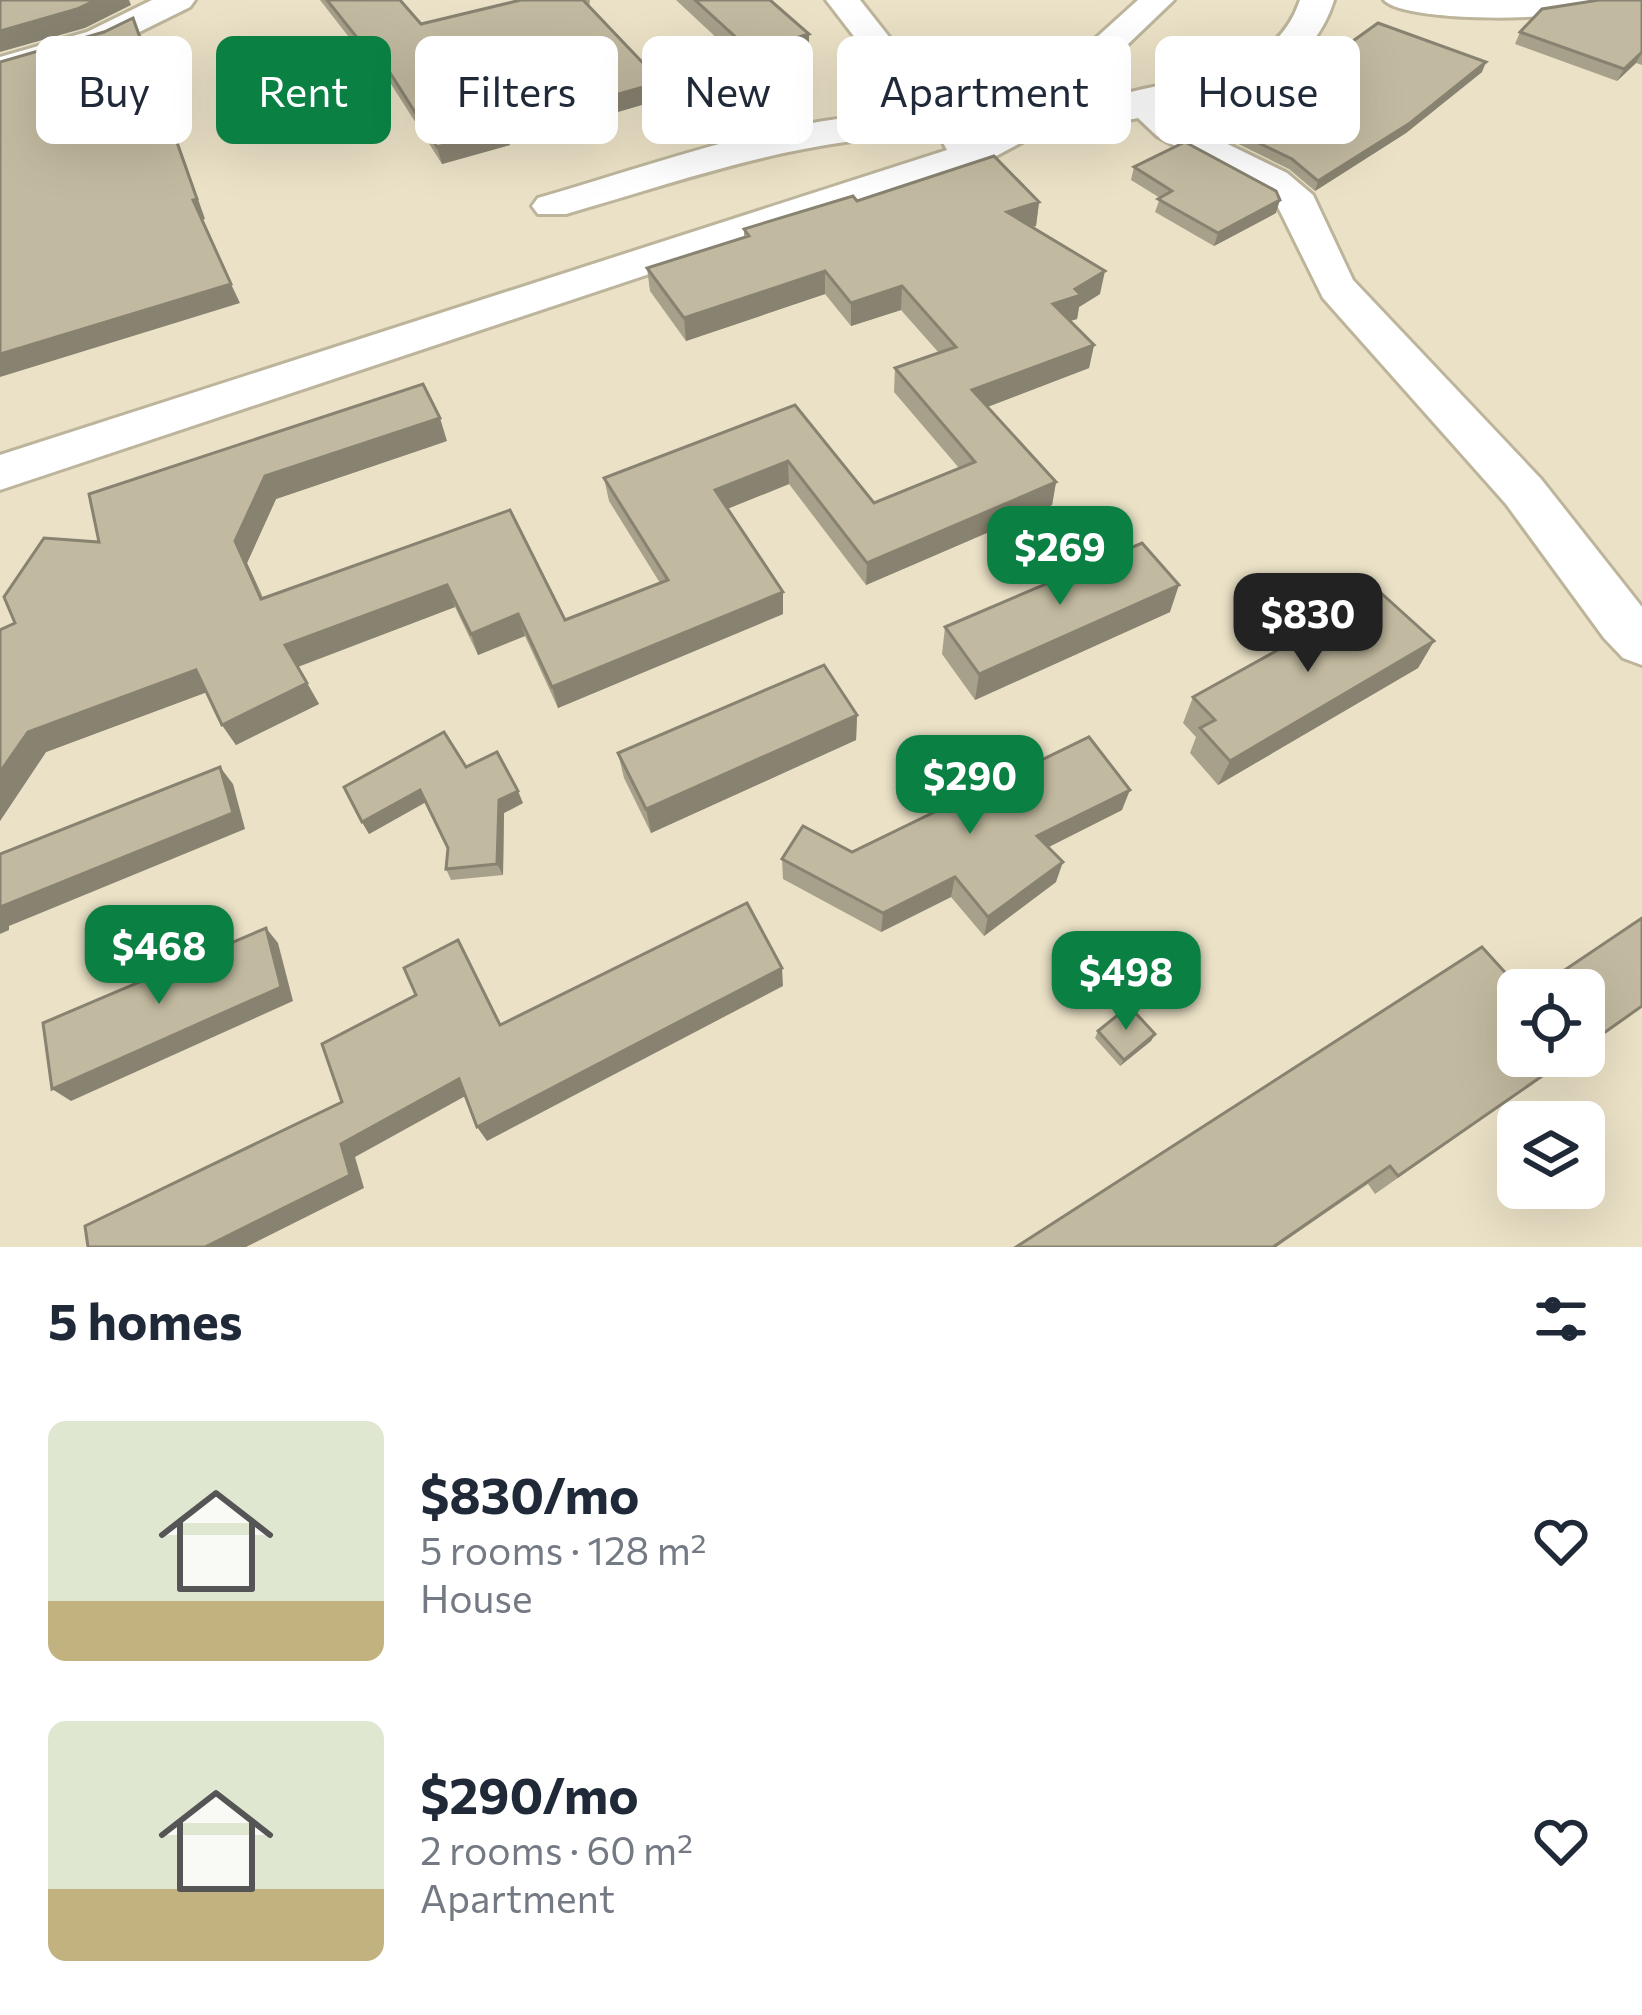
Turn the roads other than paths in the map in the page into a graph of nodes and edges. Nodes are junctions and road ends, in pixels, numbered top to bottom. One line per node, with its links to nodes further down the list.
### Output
1 (178, 0): 9 (street)
2 (843, 0): 7 (street)
3 (1157, 0): 8 (street)
4 (1317, 0): 10 (street)
5 (1401, 0): 6 (street)
6 (1590, 0)
7 (871, 36)
8 (1118, 36)
9 (0, 68)
10 (1144, 100): 11 (street); 16 (street)
11 (1131, 108)
12 (837, 129): 14 (street)
13 (948, 144): 15 (street)
14 (552, 206)
15 (0, 473)
16 (1642, 643)

